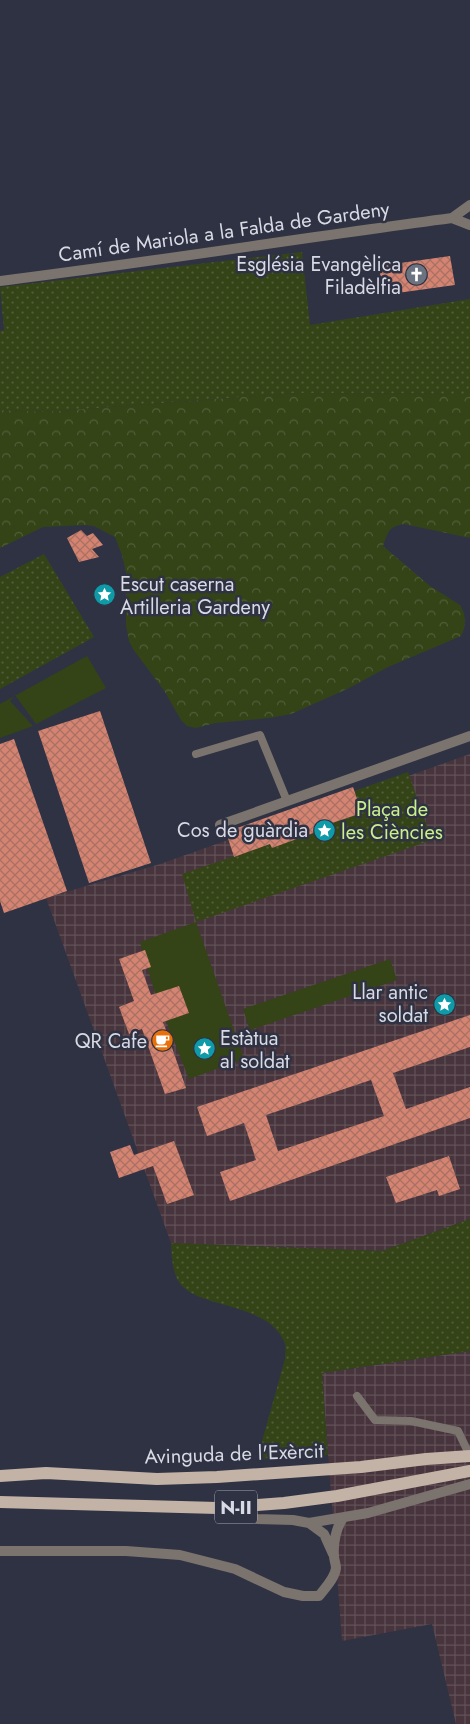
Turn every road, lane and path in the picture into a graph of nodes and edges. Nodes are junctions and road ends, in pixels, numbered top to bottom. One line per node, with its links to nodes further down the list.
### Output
1 (470, 204): 2 (street)
2 (452, 218): 3 (street, Camí de Mariola a la Falda de Gardeny); 4 (street, Camí de Mariola a la Falda de Gardeny)
3 (470, 224)
4 (0, 281)
5 (470, 736): 7 (street)
6 (196, 754): 7 (lane)
7 (287, 801): 8 (street)
8 (220, 825)
9 (357, 1396): 10 (lane)
10 (470, 1456): 12 (main road, Avinguda de l'Exèrcit / N-II)
11 (470, 1471): 15 (main road, N-II)
12 (0, 1476)
13 (470, 1484): 16 (street)
14 (0, 1502): 15 (main road, N-II)
15 (217, 1508): 17 (street)
16 (344, 1517): 17 (street); 19 (street)
17 (309, 1523): 19 (street)
18 (0, 1551): 19 (street)
19 (334, 1555)

